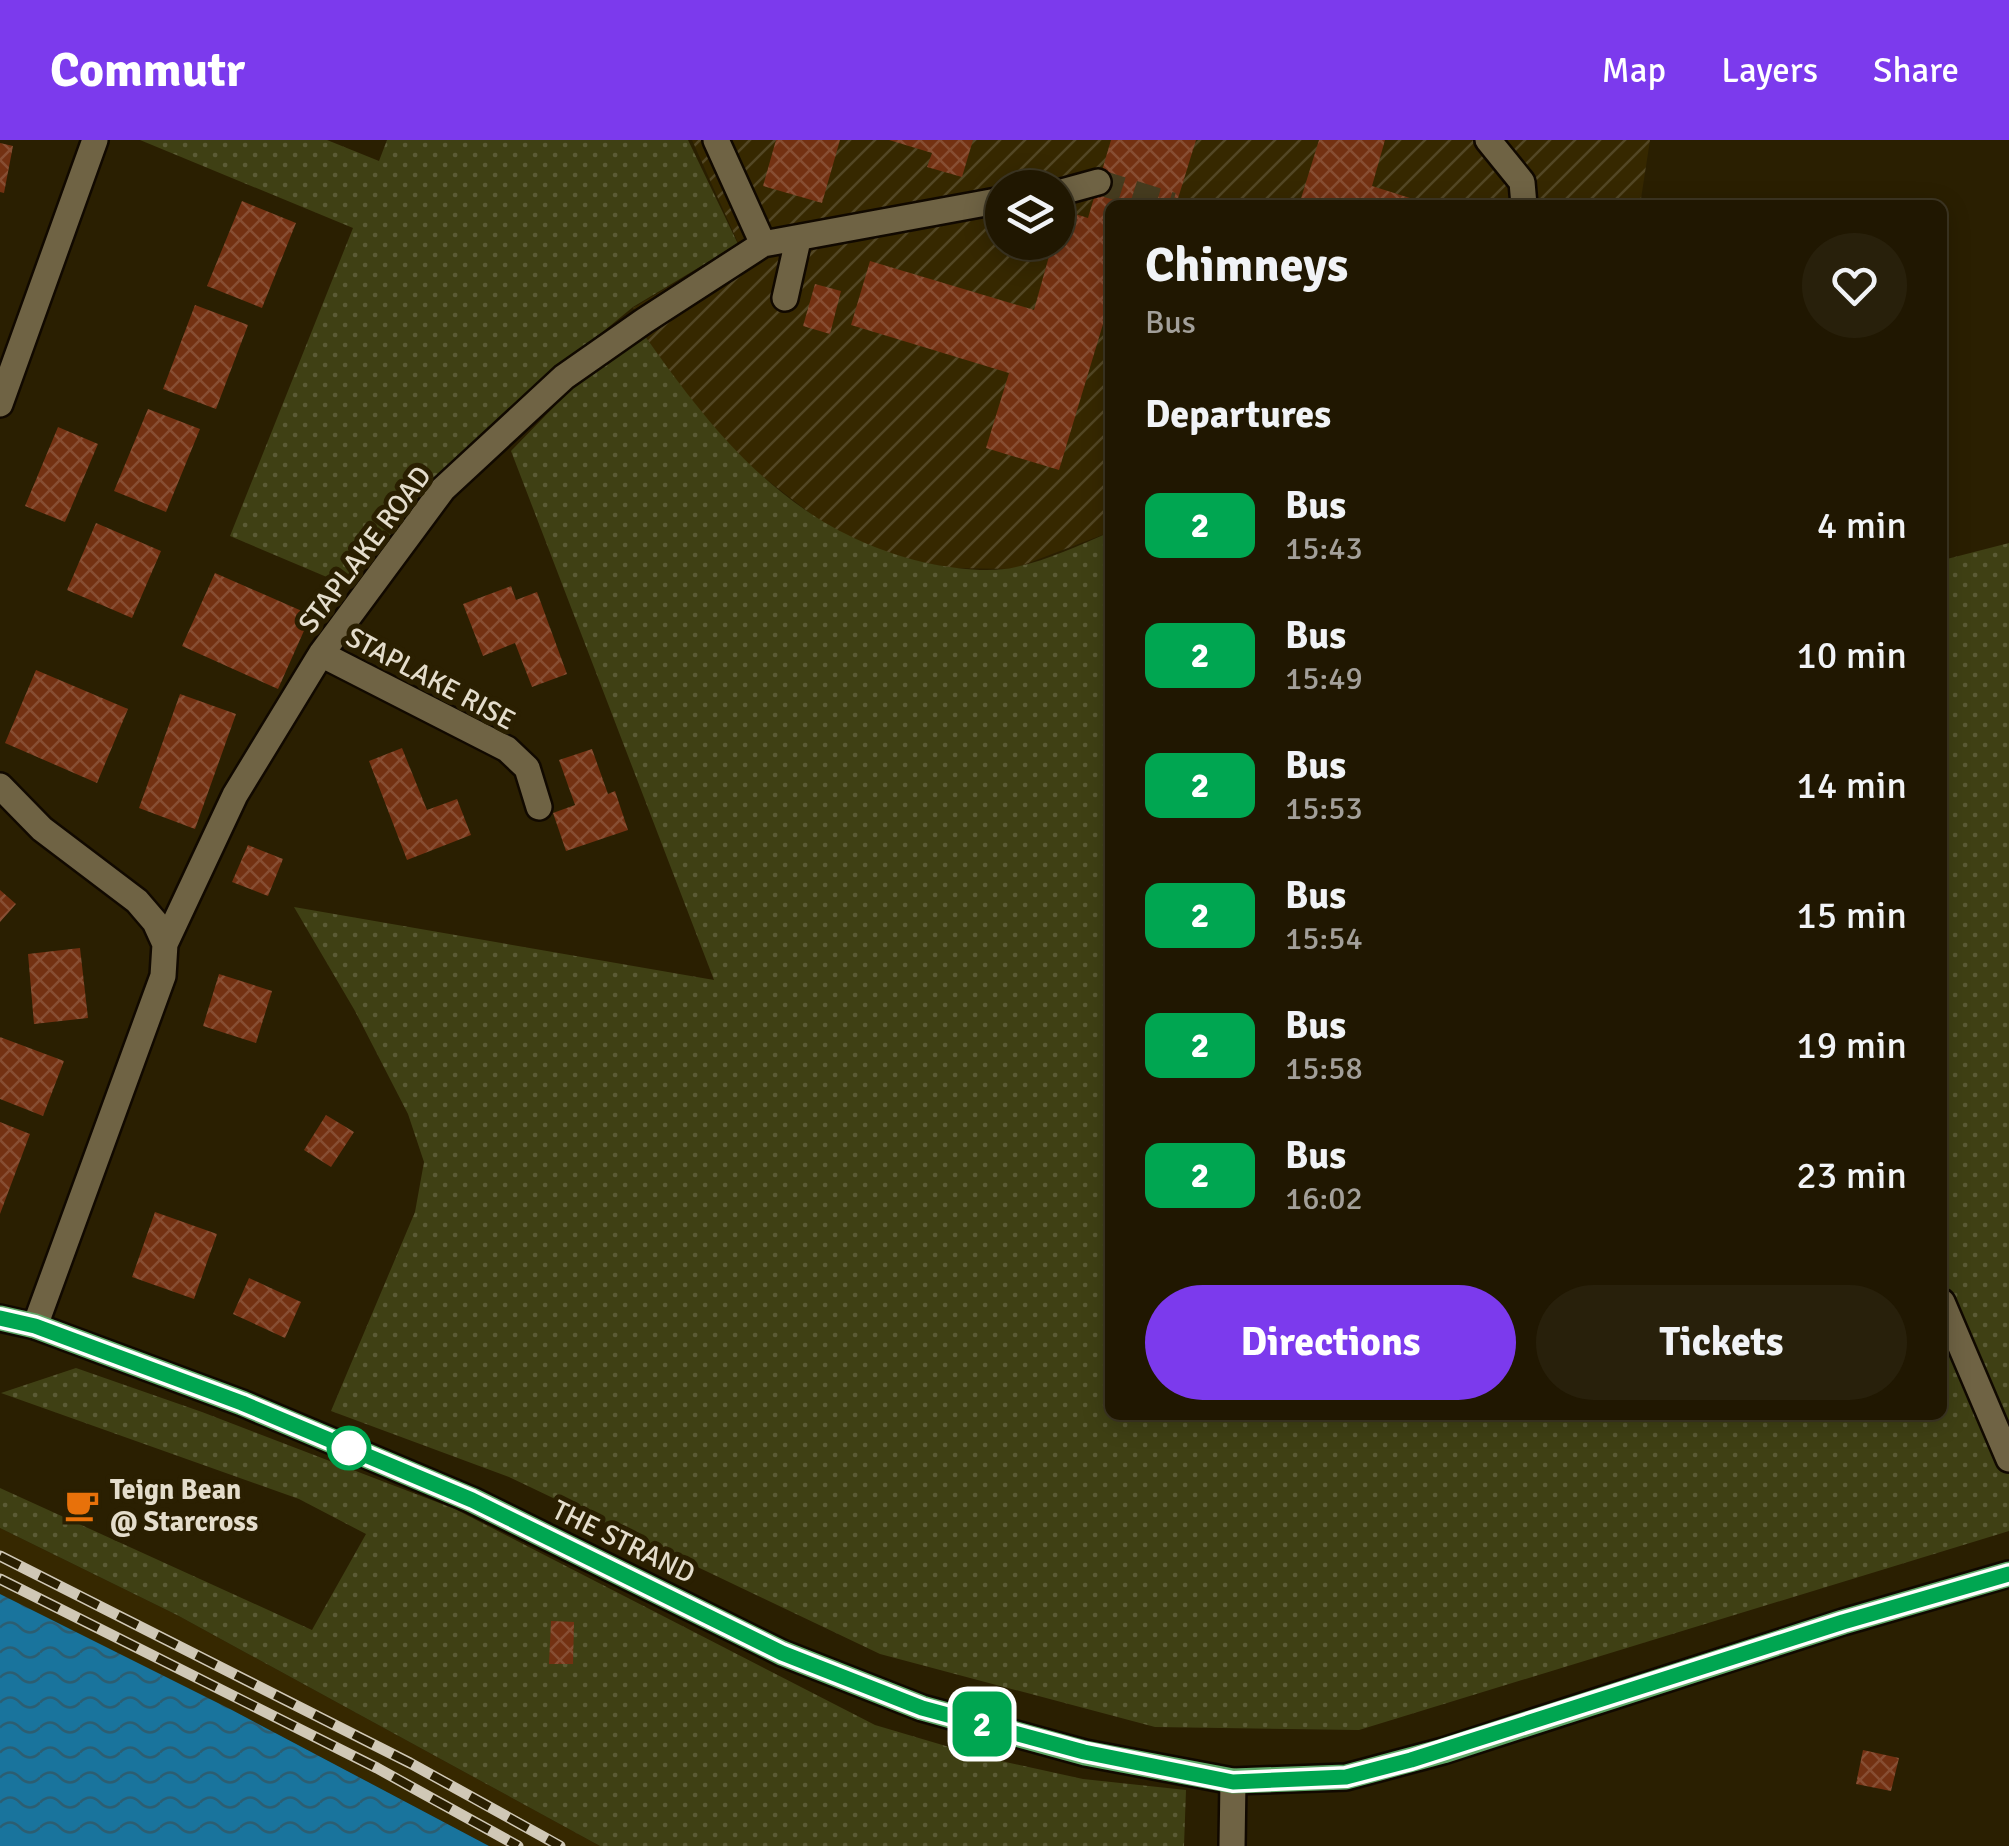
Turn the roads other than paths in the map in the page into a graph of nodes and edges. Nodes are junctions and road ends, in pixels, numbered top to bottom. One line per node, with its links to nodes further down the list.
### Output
1 (96, 140): 11 (street)
2 (716, 140): 9 (street)
3 (1488, 140): 6 (street)
4 (1098, 182): 5 (street)
5 (1075, 188)
6 (1524, 200)
7 (985, 203): 8 (street)
8 (798, 240): 9 (street); 10 (street)
9 (763, 244): 12 (street, STAPLAKE ROAD)
10 (785, 298)
11 (0, 404)
12 (321, 654): 14 (street, STAPLAKE RISE); 15 (street, STAPLAKE ROAD)
13 (0, 786): 15 (street)
14 (539, 807)
15 (165, 944): 18 (street, STAPLAKE ROAD)
16 (1947, 1314): 19 (street)
17 (0, 1318): 18 (main road, THE STRAND)
18 (35, 1326): 21 (main road, THE STRAND)
19 (2009, 1459)
20 (2009, 1574): 21 (main road, THE STRAND)
21 (1233, 1782): 22 (street)
22 (1232, 1846)

